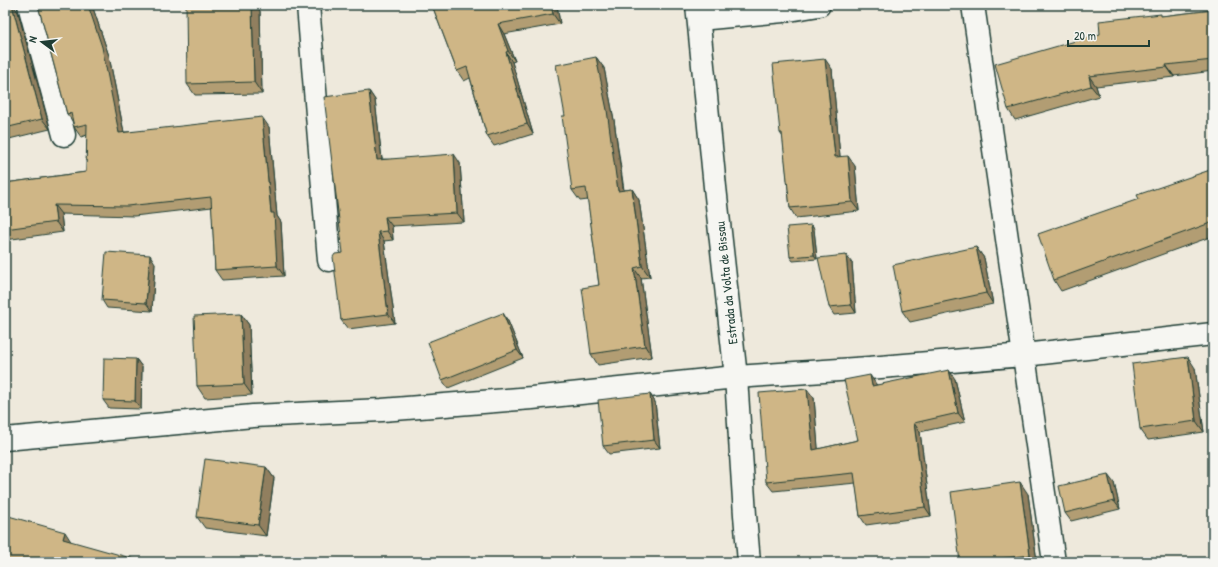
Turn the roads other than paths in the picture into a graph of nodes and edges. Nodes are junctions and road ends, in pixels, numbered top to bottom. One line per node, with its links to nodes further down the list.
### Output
1 (29, 5): 6 (street)
2 (308, 5): 7 (street)
3 (819, 5): 5 (street)
4 (973, 5): 9 (street)
5 (698, 12): 10 (street, Estrada da Volta de Bissau)
6 (64, 135)
7 (329, 260)
8 (1213, 334): 9 (street)
9 (1024, 355): 10 (street); 13 (street)
10 (736, 377): 11 (street); 12 (street, Estrada da Volta de Bissau)
11 (5, 439)
12 (749, 562)
13 (1054, 562)

